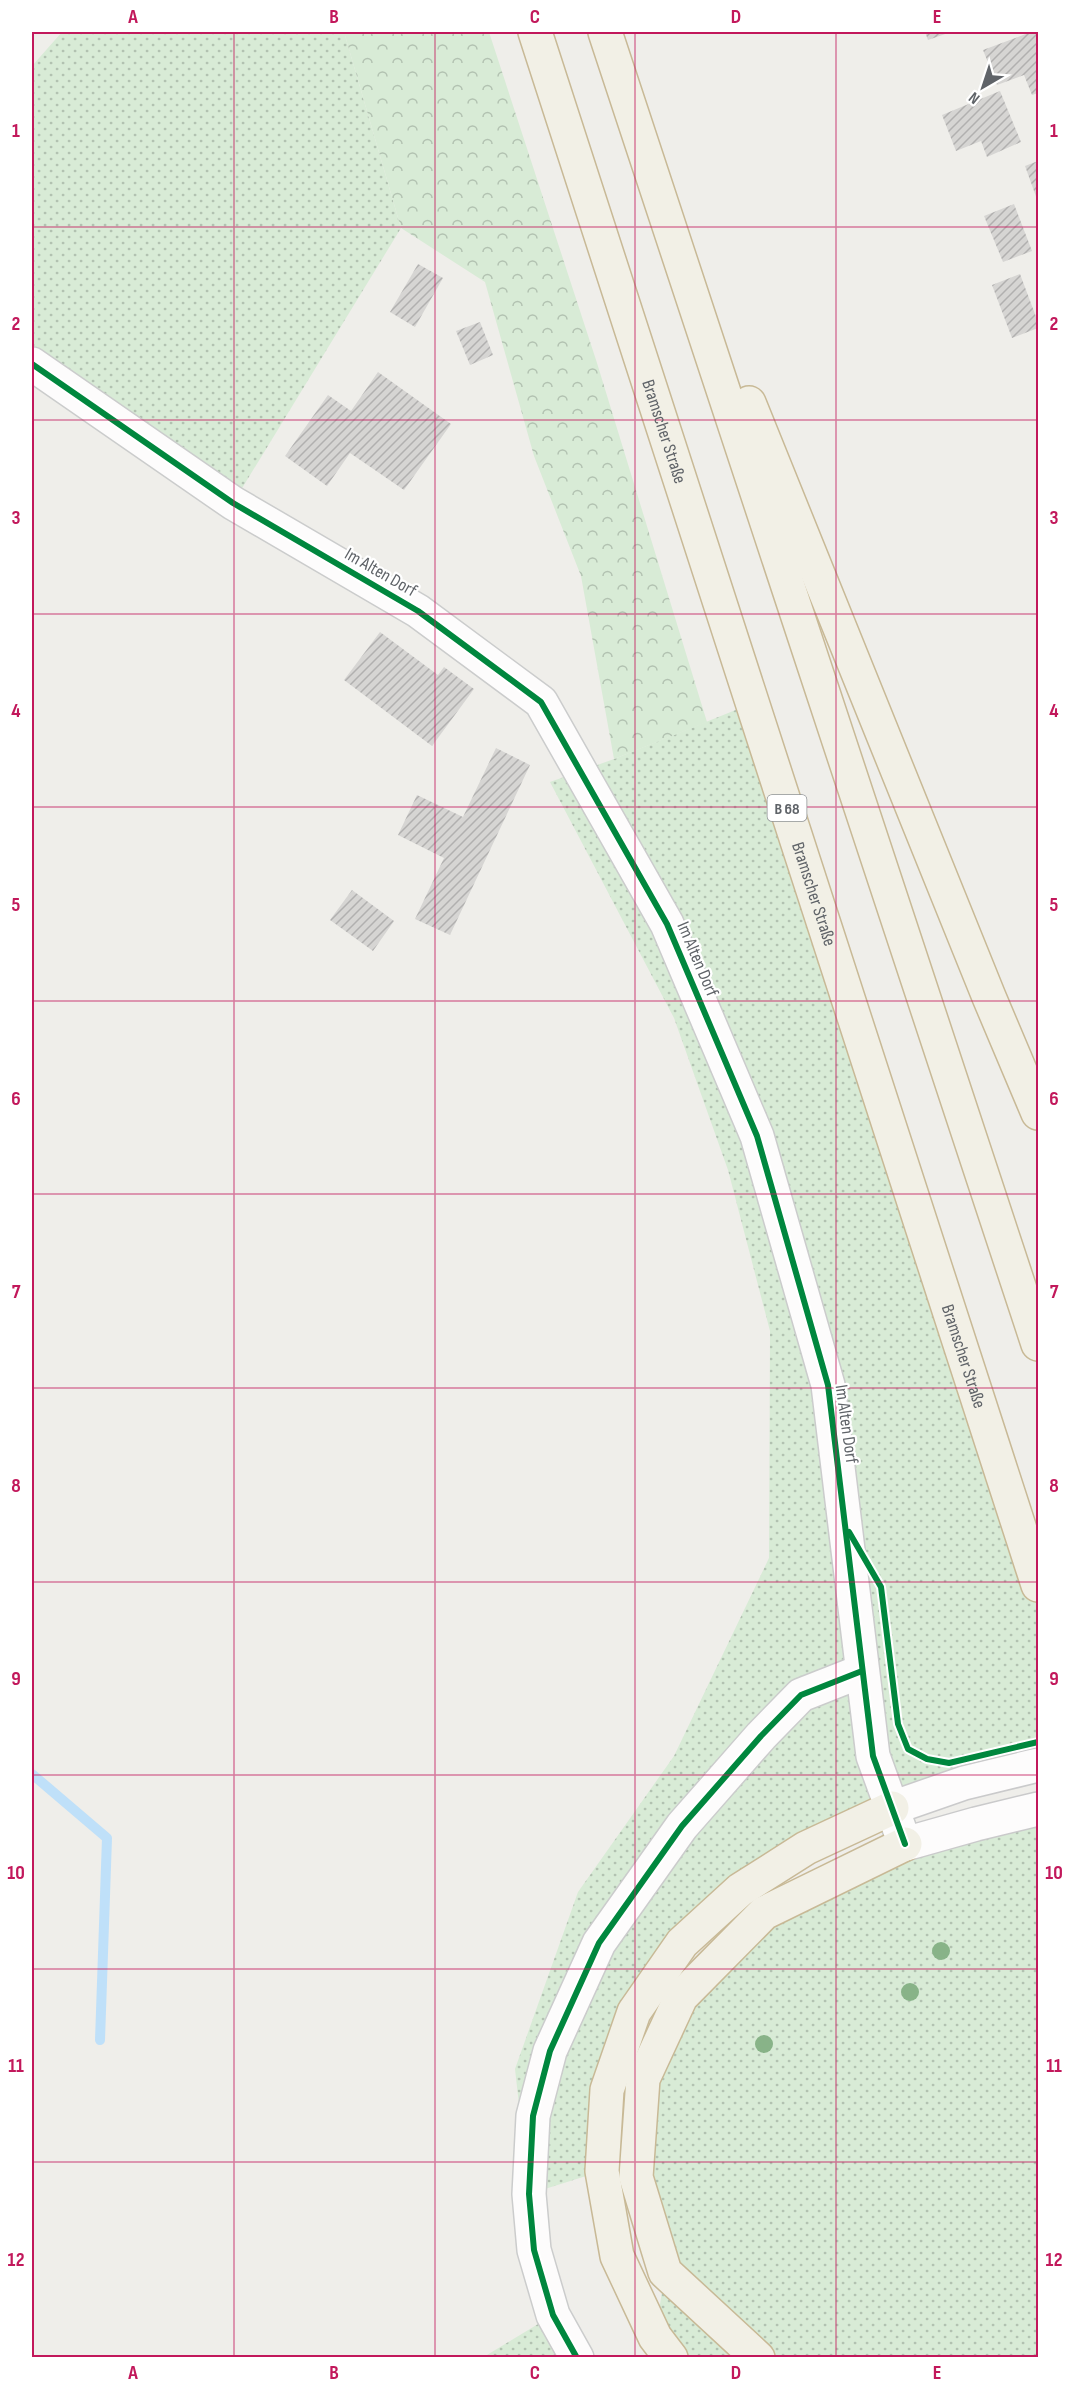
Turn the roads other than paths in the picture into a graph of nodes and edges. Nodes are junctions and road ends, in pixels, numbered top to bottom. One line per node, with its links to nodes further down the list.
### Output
1 (535, 32): 7 (highway, Bramscher Straße / B 68)
2 (605, 32): 6 (highway)
3 (610, 32): 5 (highway)
4 (32, 364): 8 (street, Im Alten Dorf)
5 (1038, 1113)
6 (1038, 1344)
7 (1038, 1585)
8 (862, 1671): 10 (street, Im Alten Dorf); 13 (street)
9 (1038, 1766): 10 (street)
10 (892, 1808): 12 (street, Im Alten Dorf); 14 (highway)
11 (1038, 1809): 12 (street)
12 (906, 1844): 15 (highway)
13 (577, 2358)
14 (671, 2358)
15 (758, 2358)

